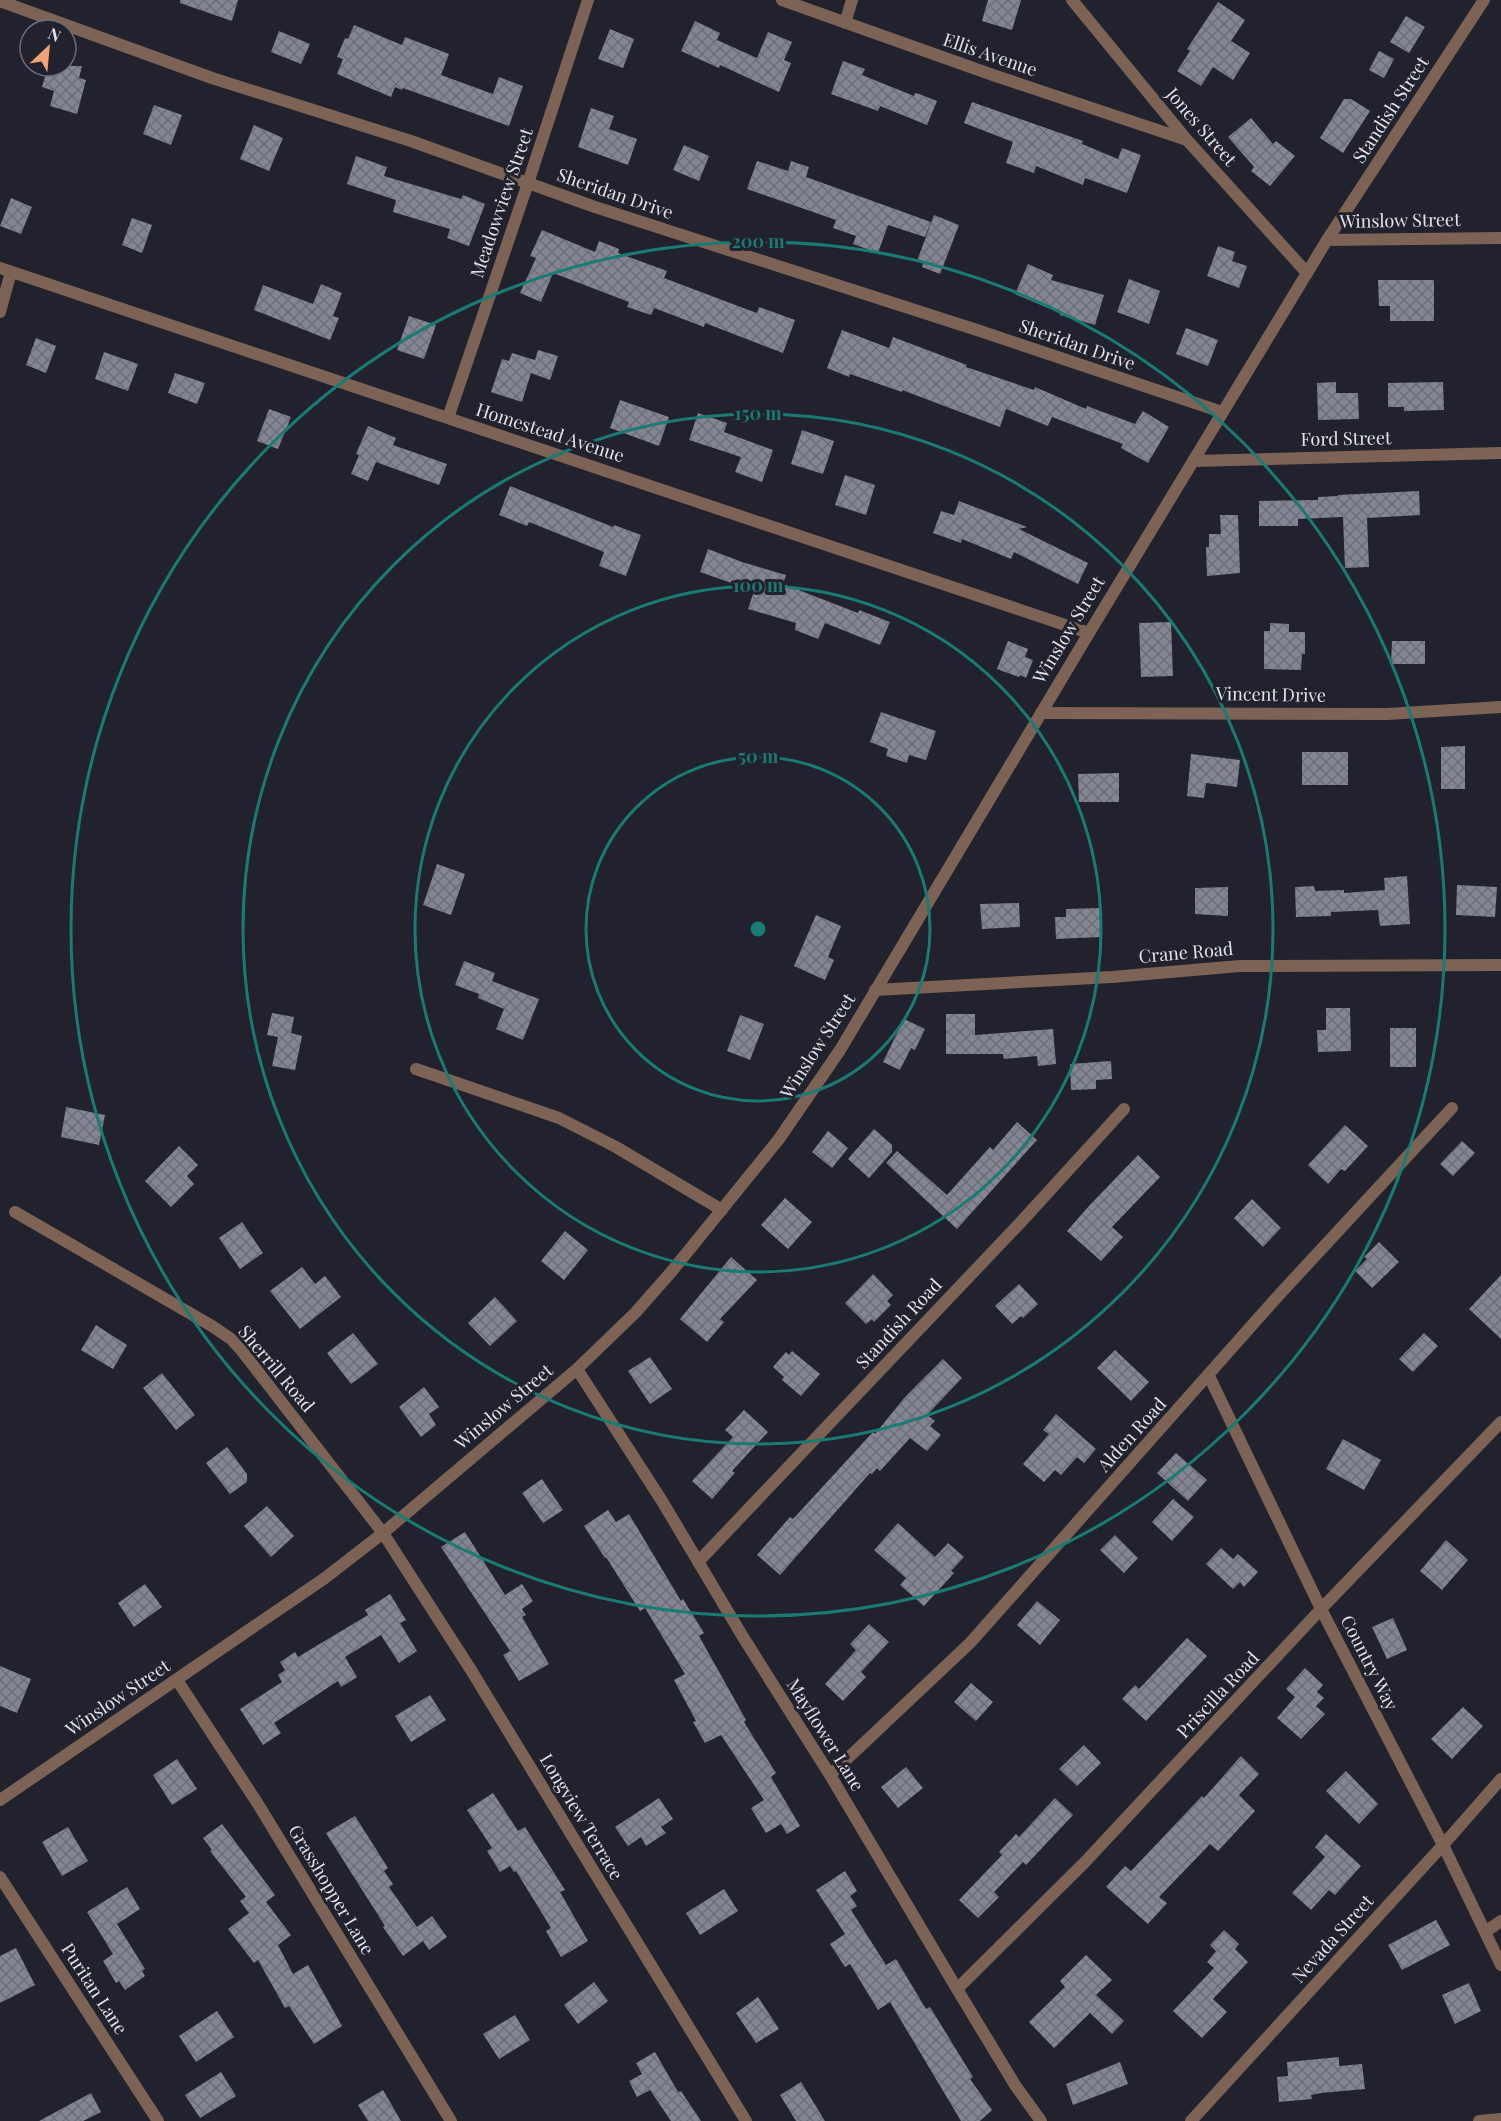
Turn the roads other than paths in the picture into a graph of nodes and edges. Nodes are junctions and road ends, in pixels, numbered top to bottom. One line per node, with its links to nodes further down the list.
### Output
1 (588, 0): 9 (street, Meadowview Street)
2 (782, 0): 7 (street, Ellis Avenue)
3 (852, 0): 7 (street)
4 (1072, 0): 8 (street, Jones Street)
5 (1484, 0): 11 (street, Standish Street)
6 (0, 1): 9 (street, Sheridan Drive)
7 (845, 23): 8 (street, Ellis Avenue)
8 (1187, 140): 13 (street, Jones Street)
9 (528, 183): 15 (street, Sheridan Drive); 16 (street, Meadowview Street)
10 (1501, 238): 11 (street, Winslow Street)
11 (1327, 240): 13 (street, Winslow Street)
12 (5, 270): 14 (street); 16 (street, Homestead Avenue)
13 (1307, 273): 15 (street, Winslow Street)
14 (0, 312)
15 (1222, 412): 18 (street, Winslow Street)
16 (448, 418): 19 (street, Homestead Avenue)
17 (1501, 453): 18 (street, Ford Street)
18 (1193, 460): 19 (street, Winslow Street)
19 (1089, 633): 21 (street, Winslow Street)
20 (1501, 707): 21 (street, Vincent Drive)
21 (1041, 713): 23 (street, Winslow Street)
22 (1501, 965): 23 (street, Crane Road)
23 (875, 990): 27 (street, Winslow Street)
24 (416, 1069): 27 (street)
25 (1452, 1108): 30 (street, Alden Road)
26 (1124, 1109): 33 (street, Standish Road)
27 (722, 1210): 29 (street, Winslow Street)
28 (15, 1212): 32 (street, Sherrill Road)
29 (576, 1369): 32 (street, Winslow Street); 33 (street, Mayflower Lane)
30 (1209, 1376): 34 (street, Country Way); 36 (street, Alden Road)
31 (1501, 1422): 34 (street, Priscilla Road)
32 (383, 1533): 35 (street, Winslow Street); 48 (street, Longview Terrace)
33 (698, 1562): 36 (street, Mayflower Lane)
34 (1321, 1609): 39 (street, Country Way); 44 (street, Priscilla Road)
35 (177, 1680): 38 (street, Winslow Street); 47 (street, Grasshopper Lane)
36 (830, 1775): 44 (street, Mayflower Lane)
37 (1501, 1779): 39 (street, Nevada Street)
38 (0, 1800)
39 (1443, 1845): 42 (street, Country Way); 50 (street, Nevada Street)
40 (0, 1877): 46 (street, Puritan Lane)
41 (1501, 1921): 42 (street)
42 (1485, 1932): 43 (street, Country Way)
43 (1501, 1965)
44 (957, 1989): 49 (street, Mayflower Lane)
45 (1501, 2119): 51 (street)
46 (158, 2121)
47 (451, 2121)
48 (746, 2121)
49 (1041, 2121)
50 (1191, 2121)
51 (1479, 2121)

